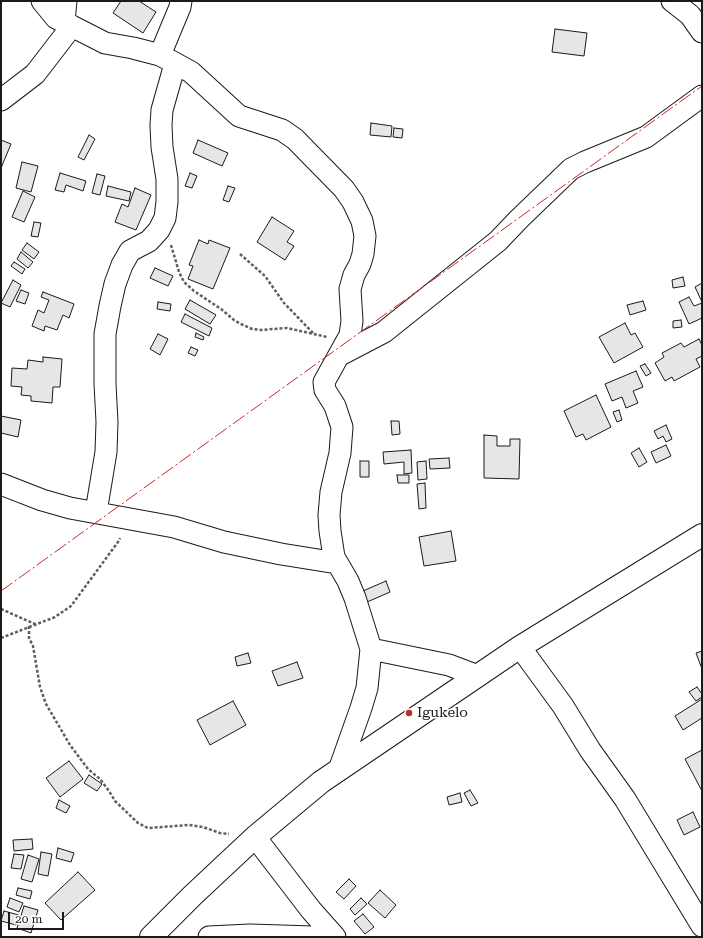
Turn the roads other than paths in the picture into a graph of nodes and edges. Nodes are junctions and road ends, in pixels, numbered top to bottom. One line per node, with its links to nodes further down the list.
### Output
1 (42, 1): 5 (street)
2 (66, 1): 5 (street)
3 (181, 1): 7 (street)
4 (672, 1): 6 (street)
5 (68, 24): 7 (street); 9 (street)
6 (702, 32)
7 (168, 60): 10 (street); 12 (street)
8 (702, 96): 10 (street)
9 (1, 100)
10 (343, 349): 14 (street)
11 (1, 484): 12 (street)
12 (96, 512): 14 (street)
13 (702, 536): 15 (highway)
14 (337, 563): 16 (street)
15 (520, 647): 17 (highway); 20 (street)
16 (371, 649): 17 (street); 18 (street)
17 (478, 676): 18 (highway)
18 (339, 770): 19 (highway)
19 (255, 837): 21 (highway); 24 (street)
20 (702, 926)
21 (151, 937)
22 (209, 937): 23 (street)
23 (313, 937)
24 (335, 937)

